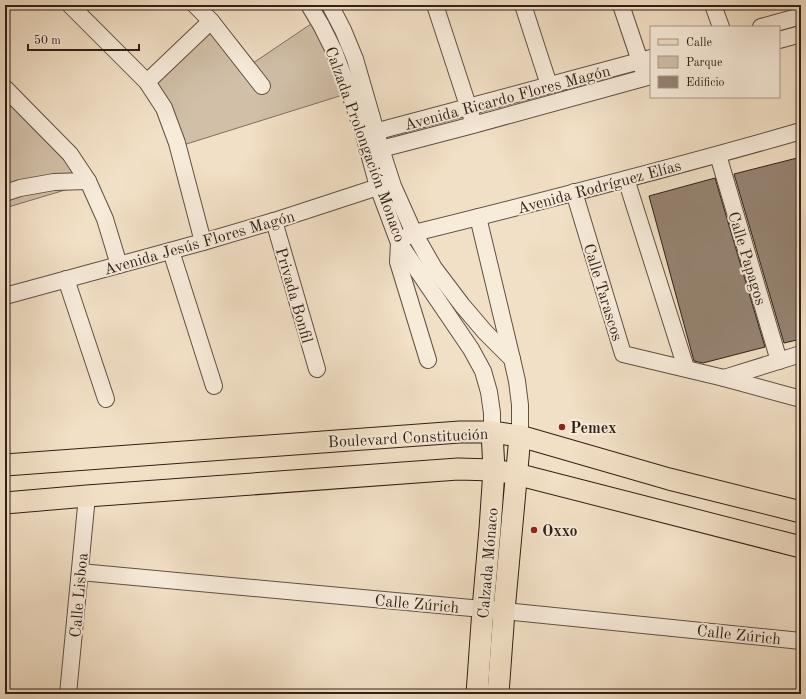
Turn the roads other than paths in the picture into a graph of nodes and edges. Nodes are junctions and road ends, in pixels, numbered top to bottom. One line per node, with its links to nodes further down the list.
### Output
1 (70, 5): 17 (street)
2 (195, 5): 10 (street)
3 (309, 5): 24 (street, Calzada Prolongación Monaco)
4 (330, 5): 24 (street, Calzada Prolongación Monaco)
5 (436, 5): 21 (street)
6 (523, 5): 18 (street)
7 (621, 5): 15 (street)
8 (712, 5): 11 (street)
9 (801, 16): 12 (street)
10 (211, 20): 17 (street); 19 (street)
11 (721, 26)
12 (765, 26)
13 (801, 34): 14 (street)
14 (780, 40)
15 (646, 60): 16 (street); 18 (street, Avenida Ricardo Flores Magón)
16 (648, 77): 22 (street, Avenida Ricardo Flores Magón)
17 (147, 82): 35 (street)
18 (549, 85): 21 (street, Avenida Ricardo Flores Magón)
19 (262, 86)
20 (7, 94): 28 (street)
21 (469, 107): 22 (street); 24 (street, Avenida Ricardo Flores Magón)
22 (474, 125): 25 (street, Avenida Ricardo Flores Magón)
23 (801, 131): 26 (street, Avenida Rodríguez Elías)
24 (370, 133): 25 (street, Calzada Prolongación Monaco)
25 (375, 151): 29 (street, Calzada Prolongación Monaco)
26 (718, 155): 27 (street, Avenida Rodríguez Elías); 44 (street, Calle Papagos)
27 (626, 179): 30 (street, Avenida Rodríguez Elías); 45 (street)
28 (88, 181): 31 (street); 38 (street)
29 (386, 187): 33 (street, Avenida Jesús Flores Magón); 34 (street, Calzada Prolongación Monaco); 36 (street, Calzada Prolongación Monaco)
30 (574, 192): 32 (street, Avenida Rodríguez Elías); 45 (street, Calle Tarascos)
31 (5, 193)
32 (478, 217): 34 (street, Avenida Rodríguez Elías); 42 (street)
33 (274, 221): 35 (street, Avenida Jesús Flores Magón); 46 (street, Privada Bonfil)
34 (414, 233): 36 (street, Avenida Rodríguez Elías); 42 (street, Calzada Prolongación Monaco)
35 (202, 242): 37 (street, Avenida Jesús Flores Magón)
36 (399, 243): 43 (street); 51 (street, Calzada Prolongación Monaco)
37 (172, 251): 38 (street, Avenida Jesús Flores Magón); 48 (street)
38 (120, 265): 39 (street, Avenida Jesús Flores Magón)
39 (66, 280): 40 (street, Avenida Jesús Flores Magón); 49 (street)
40 (5, 296)
41 (801, 354): 44 (street)
42 (512, 359): 52 (street)
43 (428, 360)
44 (779, 361): 47 (street)
45 (686, 368): 47 (street, Calle Tarascos)
46 (317, 369)
47 (724, 378): 50 (street, Calle Tarascos)
48 (214, 386)
49 (106, 398)
50 (801, 399)
51 (492, 432): 52 (main road, Boulevard Constitución); 53 (main road, Boulevard Constitución); 54 (main road, Calzada Mónaco)
52 (520, 436): 55 (main road, Calzada Mónaco); 58 (main road, Boulevard Constitución)
53 (5, 465)
54 (494, 470): 55 (main road); 56 (main road); 61 (main road, Calzada Mónaco)
55 (516, 474): 59 (main road); 62 (main road, Calzada Mónaco)
56 (87, 496): 57 (main road); 60 (street, Calle Lisboa)
57 (5, 503)
58 (801, 512)
59 (801, 547)
60 (80, 572): 61 (street, Calle Zúrich); 64 (street, Calle Lisboa)
61 (483, 609): 62 (street, Calle Zúrich); 65 (main road, Calzada Mónaco)
62 (504, 611): 63 (street, Calle Zúrich); 66 (main road, Calzada Mónaco)
63 (801, 640)
64 (68, 694)
65 (477, 694)
66 (498, 694)

